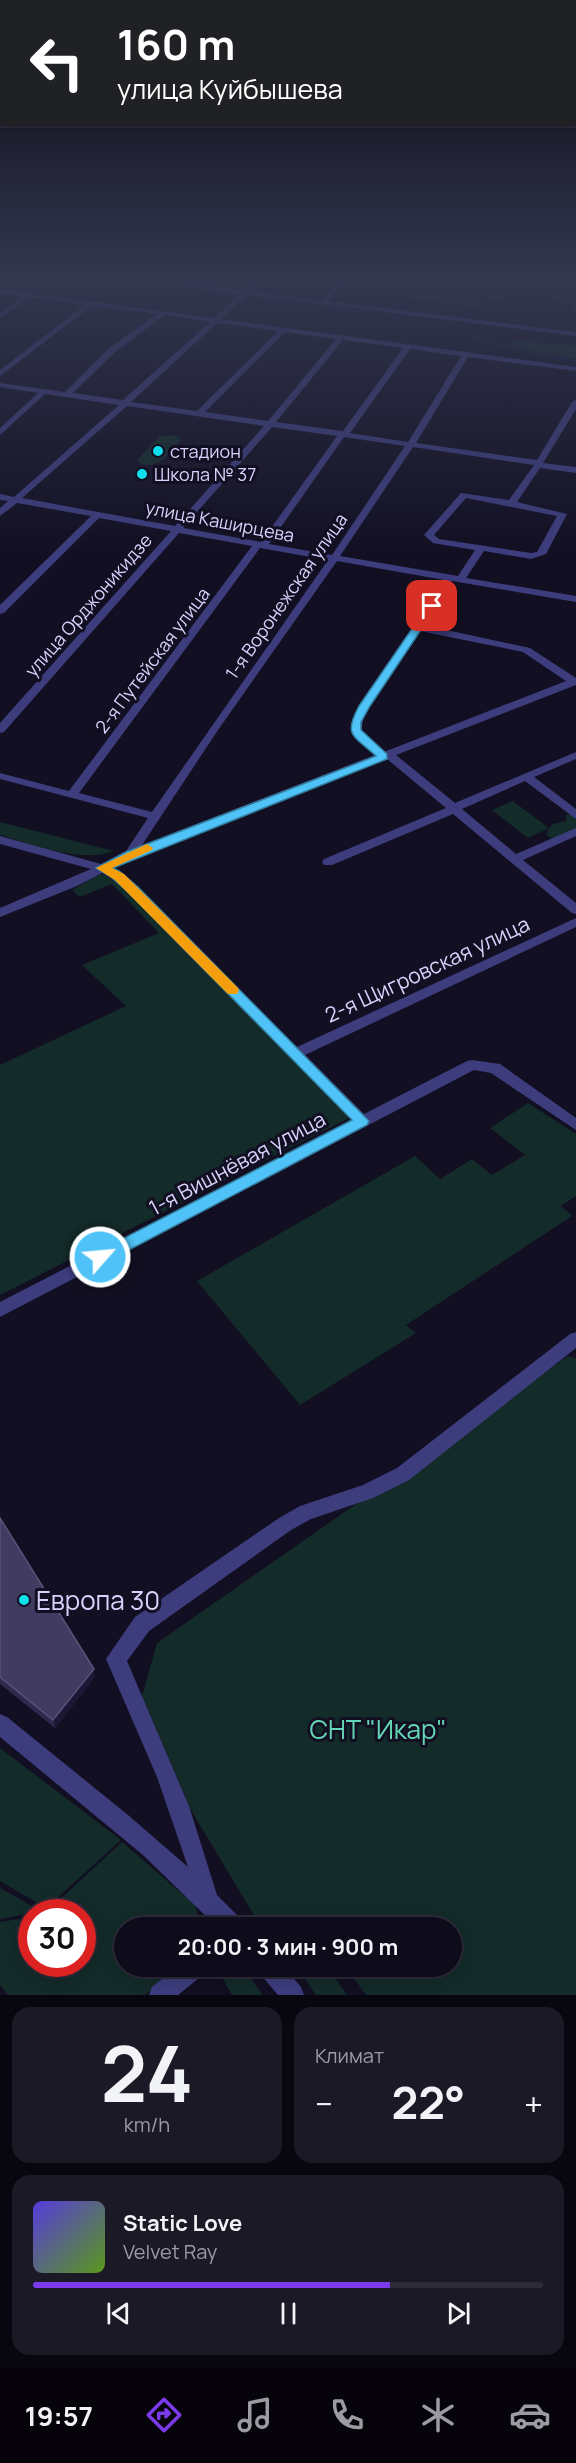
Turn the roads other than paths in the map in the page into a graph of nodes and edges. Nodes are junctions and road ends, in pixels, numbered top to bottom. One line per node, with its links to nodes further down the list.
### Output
1 (94, 368): 9 (street)
2 (161, 368): 10 (street)
3 (245, 368): 12 (street)
4 (316, 368): 13 (street, улица Орджоникидзе)
5 (392, 368): 15 (street, 2-я Путейская улица)
6 (457, 368): 16 (street, 1-я Воронежская улица)
7 (0, 385): 8 (street)
8 (44, 391): 9 (street); 14 (street)
9 (68, 394): 10 (street)
10 (124, 402): 12 (street); 20 (street)
11 (576, 402): 17 (street)
12 (200, 413): 13 (street)
13 (271, 423): 15 (street); 24 (street, улица Орджоникидзе)
14 (0, 433)
15 (344, 433): 16 (street); 25 (street, 2-я Путейская улица)
16 (409, 444): 17 (street); 27 (street, 1-я Воронежская улица)
17 (539, 464): 18 (street); 21 (street)
18 (576, 471)
19 (0, 496): 20 (street, улица Каширцева)
20 (15, 499): 22 (street); 23 (street, улица Каширцева)
21 (511, 502): 26 (street); 26 (street)
22 (0, 513)
23 (97, 515): 24 (street, улица Каширцева); 30 (street)
24 (177, 530): 25 (street, улица Каширцева); 33 (street, улица Орджоникидзе)
25 (261, 545): 27 (street, улица Каширцева); 38 (street, 2-я Путейская улица)
26 (481, 548): 28 (street)
27 (333, 558): 28 (street, улица Каширцева); 41 (street, 1-я Воронежская улица)
28 (454, 580): 29 (street, улица Каширцева); 31 (street)
29 (576, 599)
30 (0, 611)
31 (417, 627): 32 (street); 35 (street)
32 (575, 681): 35 (street)
33 (0, 730)
34 (576, 755): 37 (street)
35 (386, 756): 39 (street); 44 (street)
36 (0, 776): 38 (street)
37 (525, 776): 39 (street); 40 (street)
38 (72, 795): 41 (street)
39 (455, 808): 45 (street); 46 (street)
40 (576, 815)
41 (154, 816): 44 (street, 1-я Воронежская улица)
42 (576, 832): 45 (street)
43 (0, 840): 47 (street)
44 (130, 855): 47 (street)
45 (514, 858): 48 (street)
46 (328, 862)
47 (102, 868): 49 (street); 51 (street)
48 (576, 910)
49 (0, 913)
50 (576, 922): 51 (street, 2-я Щигровская улица)
51 (296, 1053): 52 (street)
52 (362, 1121): 53 (street, 1-я Вишнёвая улица); 54 (street, 1-я Вишнёвая улица)
53 (576, 1125)
54 (0, 1310)
55 (576, 1339): 57 (street)
56 (0, 1724): 57 (street)
57 (207, 1897): 58 (street)
58 (224, 1917)
59 (182, 1977): 61 (street)
60 (277, 1977): 62 (street)
61 (160, 1995)
62 (292, 1995)

